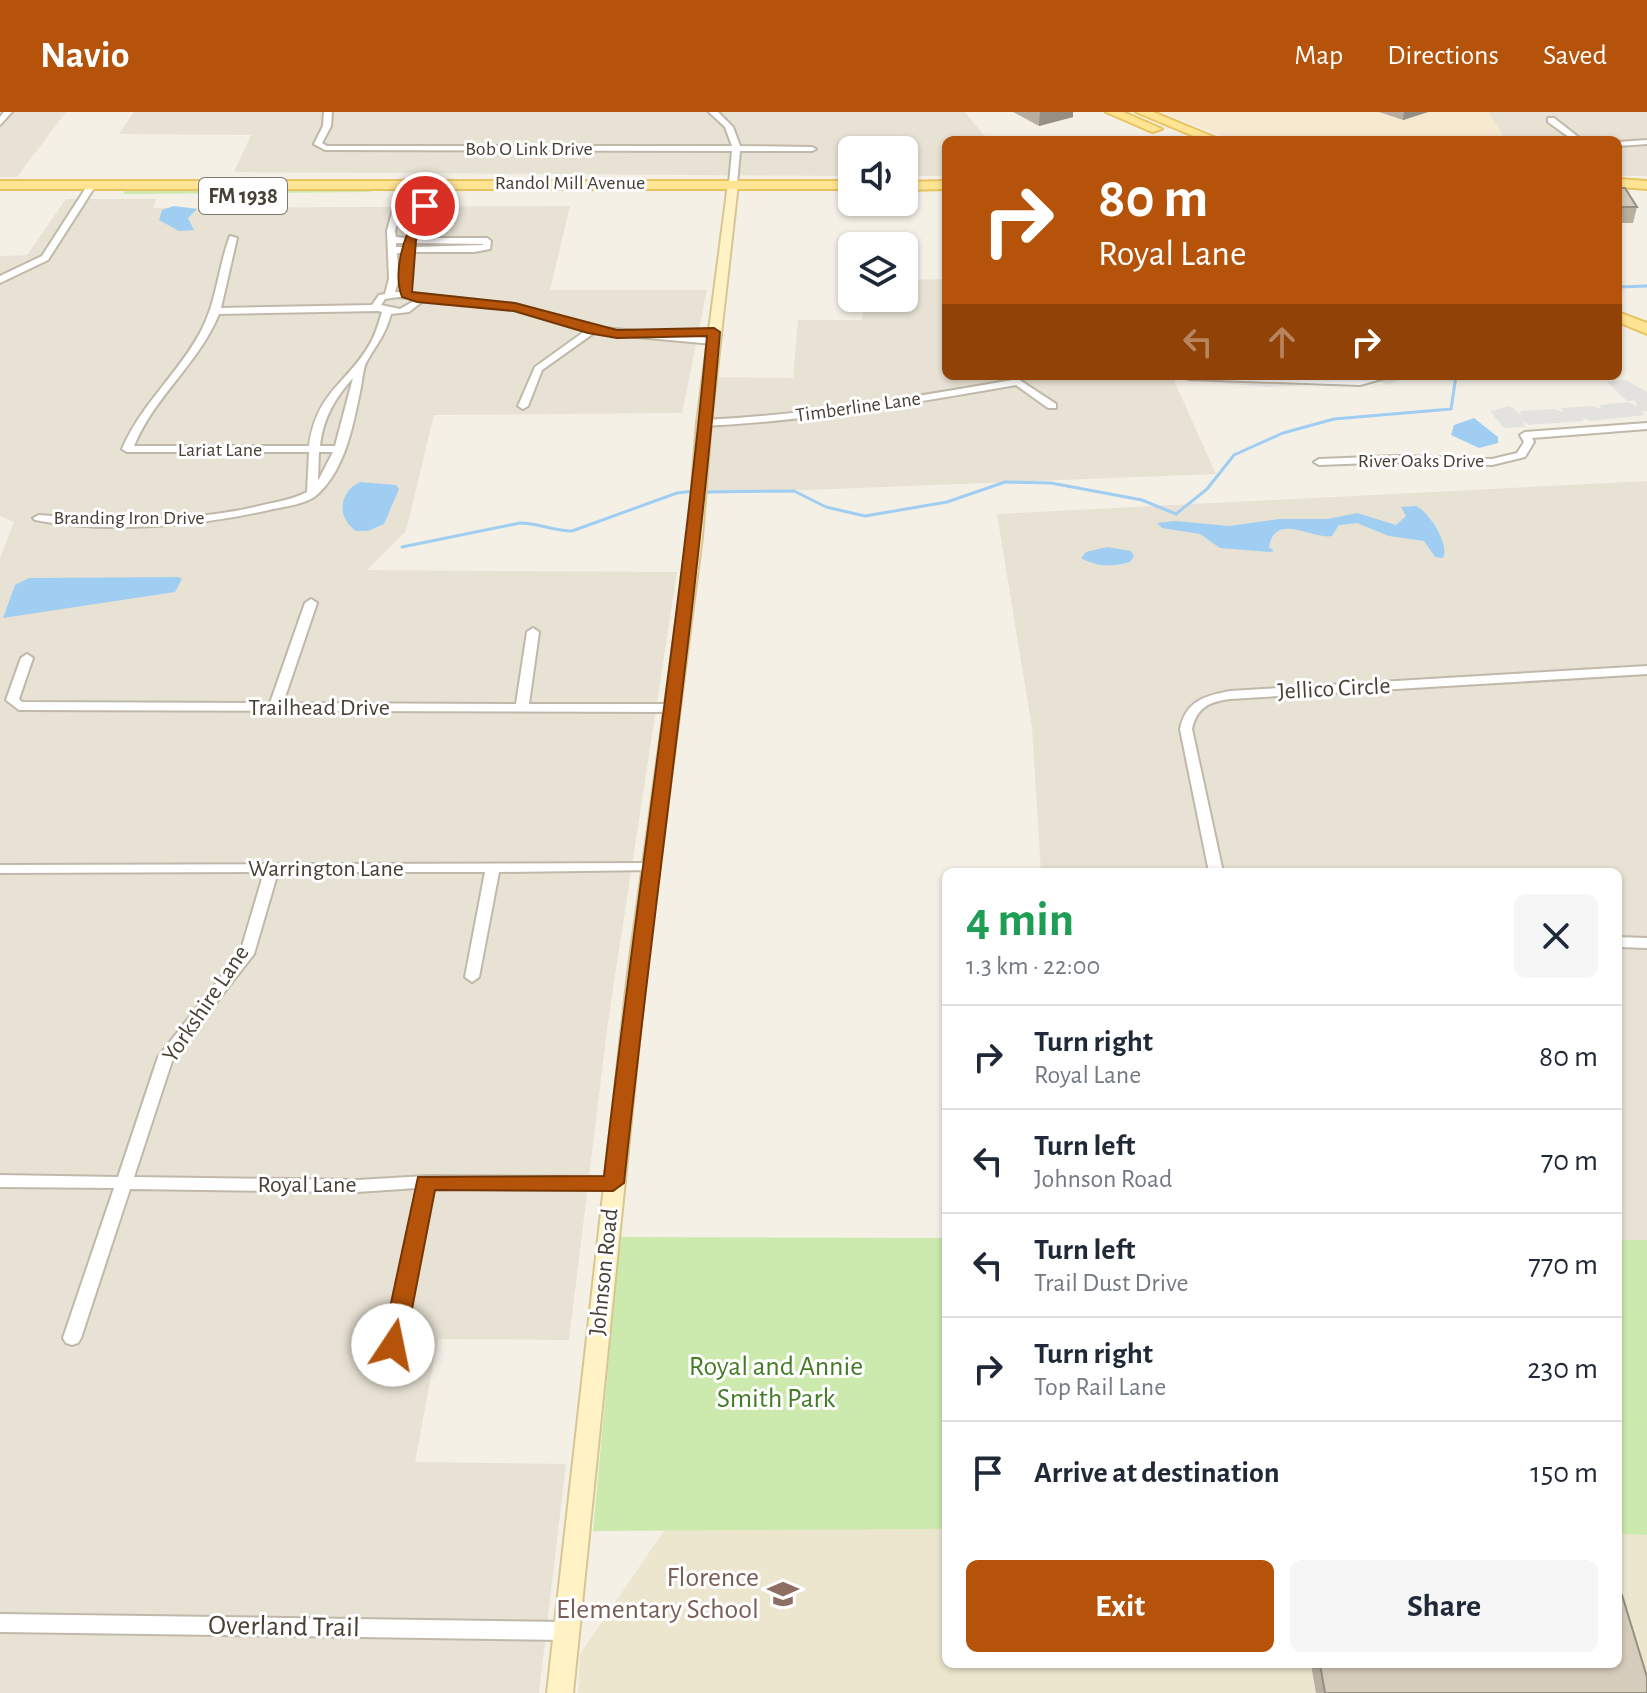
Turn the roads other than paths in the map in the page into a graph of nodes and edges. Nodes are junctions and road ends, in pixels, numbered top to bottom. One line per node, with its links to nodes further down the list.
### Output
1 (8, 112): 7 (street)
2 (328, 112): 14 (street, Bob O Link Drive)
3 (713, 112): 14 (street)
4 (1112, 112): 8 (main road)
5 (1142, 112): 9 (main road)
6 (1551, 120): 10 (street)
7 (0, 123)
8 (1173, 136)
9 (1205, 136)
10 (1573, 136)
11 (1647, 142): 12 (street)
12 (1622, 144)
13 (812, 149): 14 (street, Bob O Link Drive)
14 (737, 151): 21 (street)
15 (0, 185): 22 (main road, Randol Mill Avenue / FM 1938)
16 (942, 185): 18 (main road)
17 (838, 186): 21 (main road, Randol Mill Avenue / FM 1938)
18 (918, 186)
19 (403, 189): 20 (main road, Randol Mill Avenue / FM 1938); 22 (main road, Randol Mill Avenue / FM 1938); 28 (street)
20 (429, 189): 21 (main road, Randol Mill Avenue / FM 1938); 29 (street)
21 (732, 190): 23 (main road, Randol Mill Avenue / FM 1938); 41 (street, Johnson Road)
22 (88, 191): 26 (main road, Randol Mill Avenue / FM 1938); 30 (street)
23 (838, 194)
24 (942, 195): 25 (main road)
25 (918, 196)
26 (0, 197)
27 (233, 238): 36 (street)
28 (391, 245): 29 (street); 32 (street)
29 (409, 245): 29 (street); 31 (street)
30 (0, 280)
31 (406, 294): 32 (street); 33 (street)
32 (389, 295): 35 (street)
33 (413, 305): 35 (street); 40 (street); 42 (street)
34 (1622, 305): 37 (main road)
35 (381, 307): 36 (street); 42 (street)
36 (217, 311): 51 (street, Lariat Lane)
37 (1647, 316)
38 (1622, 318): 39 (main road)
39 (1647, 329)
40 (592, 330): 41 (street); 46 (street)
41 (713, 336): 48 (street, Johnson Road)
42 (377, 343): 43 (street)
43 (360, 367): 50 (street); 51 (street)
44 (1303, 380): 45 (street)
45 (1369, 380)
46 (523, 406)
47 (1052, 406): 48 (street, Timberline Lane)
48 (704, 423): 61 (street, Johnson Road)
49 (1647, 426): 52 (street, River Oaks Drive)
50 (337, 449): 51 (street, Lariat Lane); 53 (street)
51 (314, 450): 53 (street)
52 (1319, 462)
53 (312, 493): 54 (street, Branding Iron Drive)
54 (39, 518)
55 (311, 603): 59 (street)
56 (533, 632): 60 (street)
57 (27, 658): 59 (street, Trailhead Drive)
58 (1647, 670): 64 (street, Jellico Circle)
59 (275, 708): 60 (street, Trailhead Drive)
60 (522, 708): 61 (street, Trailhead Drive)
61 (673, 708): 62 (street, Johnson Road)
62 (651, 867): 63 (street, Warrington Lane); 73 (street, Johnson Road)
63 (493, 868): 66 (street, Warrington Lane); 69 (street)
64 (1215, 868)
65 (0, 869): 66 (street, Warrington Lane)
66 (272, 870): 72 (street, Yorkshire Lane)
67 (1622, 942): 68 (street)
68 (1647, 943)
69 (472, 977)
70 (0, 1181): 72 (street, Royal Lane)
71 (426, 1182): 72 (street, Royal Lane); 73 (street, Royal Lane); 75 (street)
72 (122, 1183): 74 (street, Yorkshire Lane)
73 (613, 1183): 77 (street, Johnson Road)
74 (72, 1338)
75 (393, 1345)
76 (0, 1623): 77 (street, Overland Trail)
77 (568, 1631): 78 (street, Johnson Road)
78 (560, 1693)

